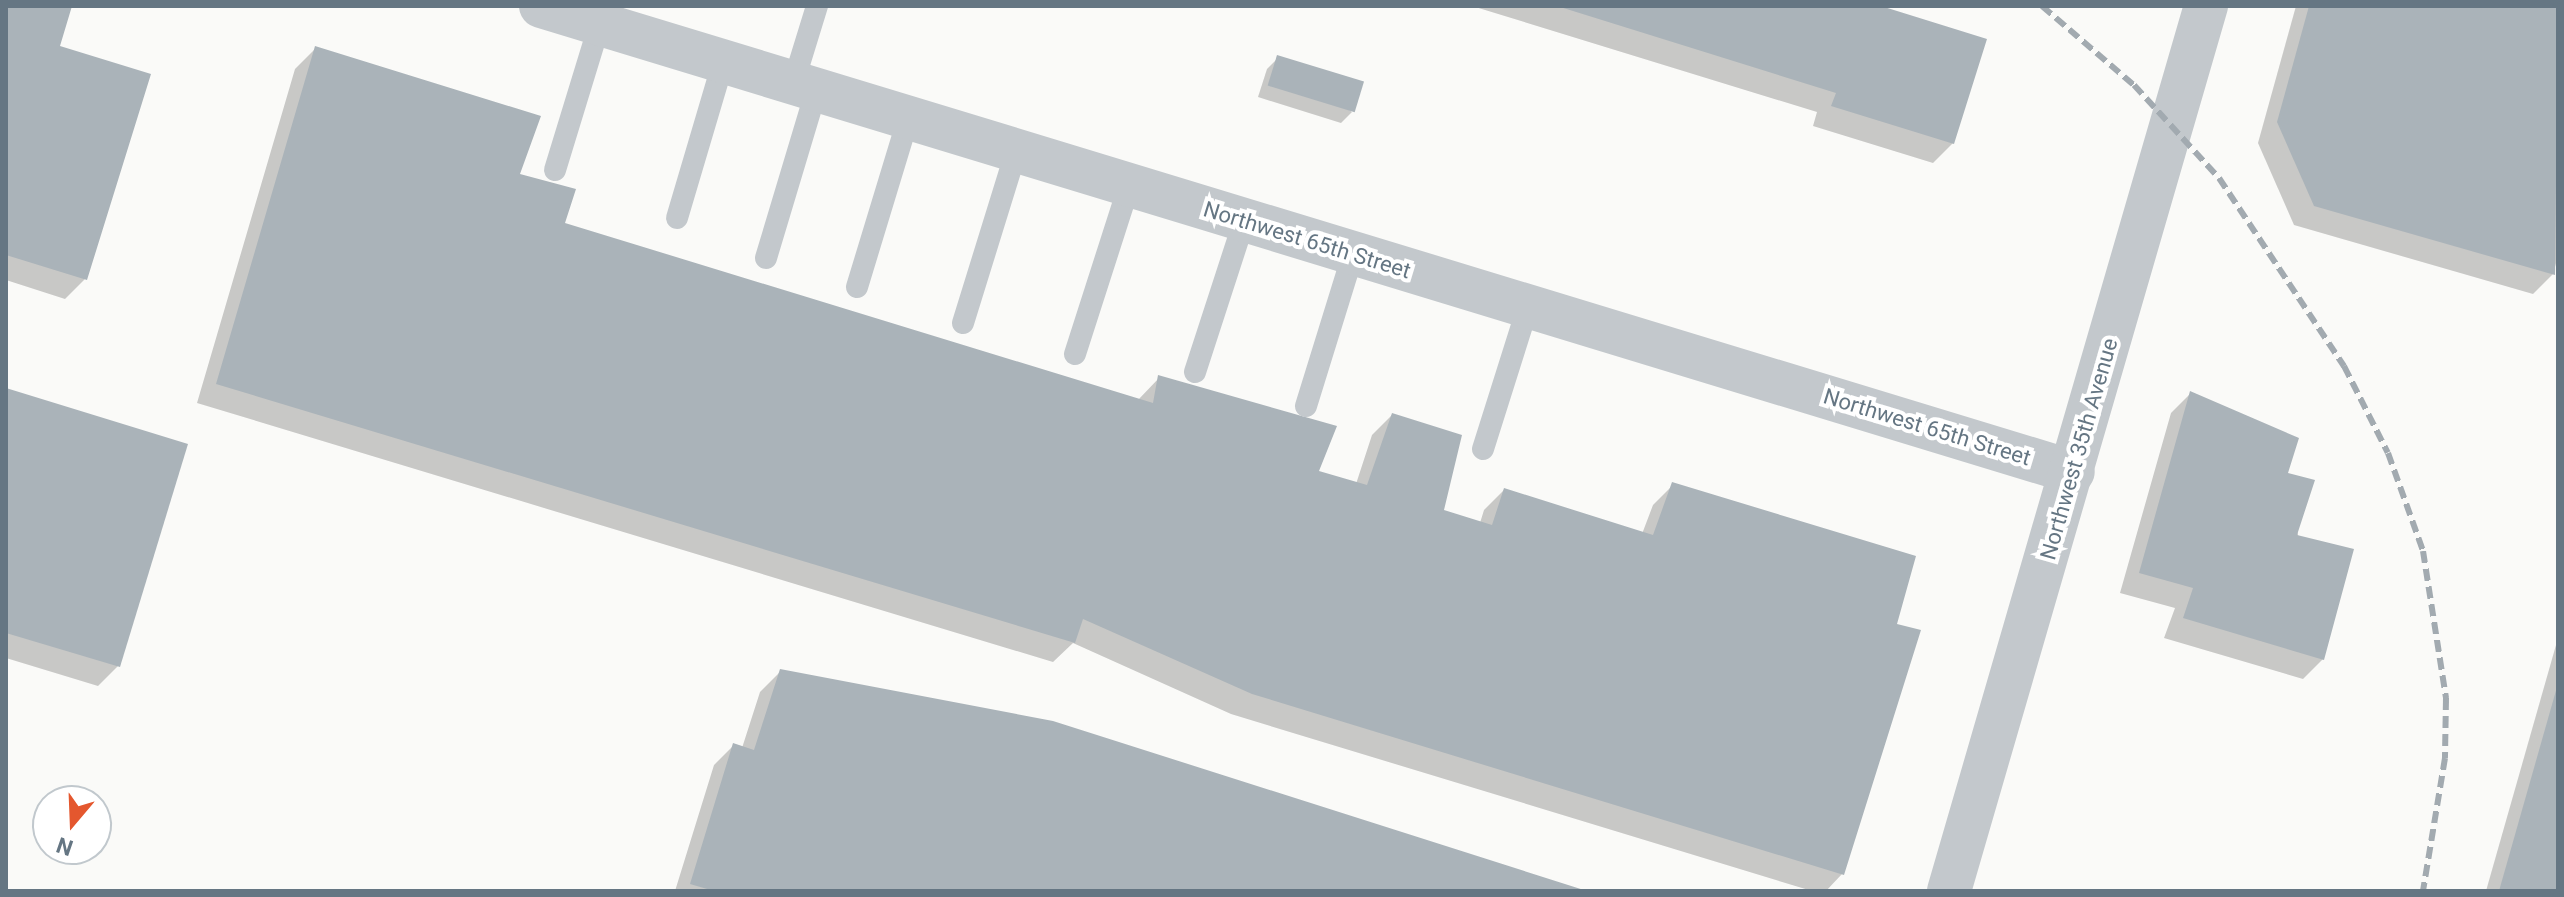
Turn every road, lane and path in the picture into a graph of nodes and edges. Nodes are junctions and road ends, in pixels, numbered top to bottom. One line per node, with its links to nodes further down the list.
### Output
1 (541, 6): 4 (street, Northwest 65th Street)
2 (817, 6): 6 (lane)
3 (2206, 6): 22 (street, Northwest 35th Avenue)
4 (599, 26): 5 (street, Northwest 65th Street); 9 (lane)
5 (723, 63): 6 (street, Northwest 65th Street); 11 (lane)
6 (805, 88): 7 (street, Northwest 65th Street); 14 (lane)
7 (908, 119): 8 (street, Northwest 65th Street); 15 (lane)
8 (1016, 152): 10 (street, Northwest 65th Street); 17 (lane)
9 (555, 170)
10 (1129, 186): 12 (street, Northwest 65th Street); 18 (lane)
11 (677, 218)
12 (1244, 221): 13 (street, Northwest 65th Street); 19 (lane)
13 (1353, 254): 16 (street, Northwest 65th Street); 20 (lane)
14 (766, 258)
15 (857, 287)
16 (1528, 306): 21 (lane); 22 (street, Northwest 65th Street)
17 (963, 323)
18 (1075, 354)
19 (1195, 372)
20 (1306, 406)
21 (1483, 449)
22 (2073, 472): 23 (street, Northwest 35th Avenue)
23 (1949, 891)

